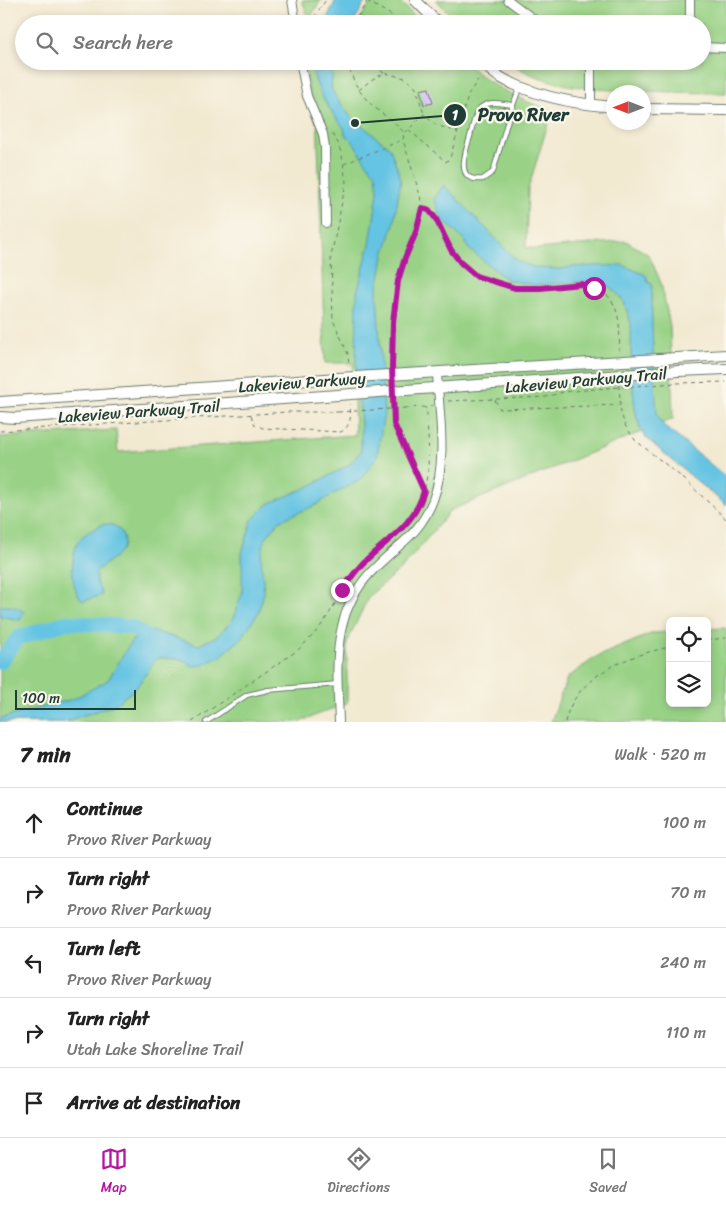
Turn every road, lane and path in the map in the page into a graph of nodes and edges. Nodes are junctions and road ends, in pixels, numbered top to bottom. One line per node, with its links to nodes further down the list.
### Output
1 (292, 0): 9 (street)
2 (322, 0): 8 (path)
3 (326, 0): 8 (path)
4 (414, 0): 13 (street)
5 (508, 0): 14 (street)
6 (690, 0): 15 (street)
7 (367, 1): 11 (path); 12 (path)
8 (324, 4): 10 (path)
9 (294, 15)
10 (316, 15)
11 (358, 15)
12 (391, 15)
13 (430, 15)
14 (528, 15)
15 (690, 15)
16 (711, 47): 17 (street)
17 (726, 48)
18 (302, 70): 40 (street)
19 (350, 70): 26 (path)
20 (381, 70): 23 (path)
21 (492, 70): 25 (street)
22 (591, 70): 28 (street)
23 (385, 73): 26 (path); 32 (path)
24 (478, 80): 34 (path)
25 (520, 86): 27 (lane); 28 (street)
26 (359, 90): 35 (path)
27 (512, 105): 27 (lane)
28 (591, 105): 29 (street)
29 (606, 106)
30 (651, 109): 31 (street)
31 (726, 110)
32 (424, 114): 33 (path); 34 (path)
33 (409, 130): 34 (path); 35 (path)
34 (457, 132)
35 (404, 133): 36 (path)
36 (403, 140): 37 (path); 39 (path)
37 (343, 165)
38 (346, 188): 44 (path)
39 (422, 208): 42 (path); 43 (path)
40 (326, 223)
41 (726, 355): 46 (street, Lakeview Parkway, bridge)
42 (618, 357)
43 (392, 366)
44 (350, 369)
45 (726, 369): 49 (street, Lakeview Parkway, bridge)
46 (437, 372): 49 (street); 54 (street, Lakeview Parkway, bridge)
47 (726, 382): 52 (path, Lakeview Parkway Trail, bridge)
48 (619, 384): 55 (path)
49 (438, 388): 57 (street, Lakeview Parkway, bridge); 64 (street)
50 (393, 394): 59 (path)
51 (350, 397): 56 (path)
52 (494, 399): 53 (path, Lakeview Parkway Trail); 55 (path)
53 (447, 401)
54 (0, 402)
55 (621, 405): 60 (path)
56 (251, 415): 58 (path, Lakeview Parkway Trail); 59 (path, Lakeview Parkway Trail, bridge)
57 (0, 418)
58 (0, 431)
59 (424, 491): 65 (path)
60 (726, 519)
61 (726, 638): 62 (path)
62 (711, 640)
63 (666, 648): 68 (path)
64 (338, 684): 66 (lane); 67 (street)
65 (192, 722)
66 (206, 722)
67 (339, 722)
68 (565, 722)

